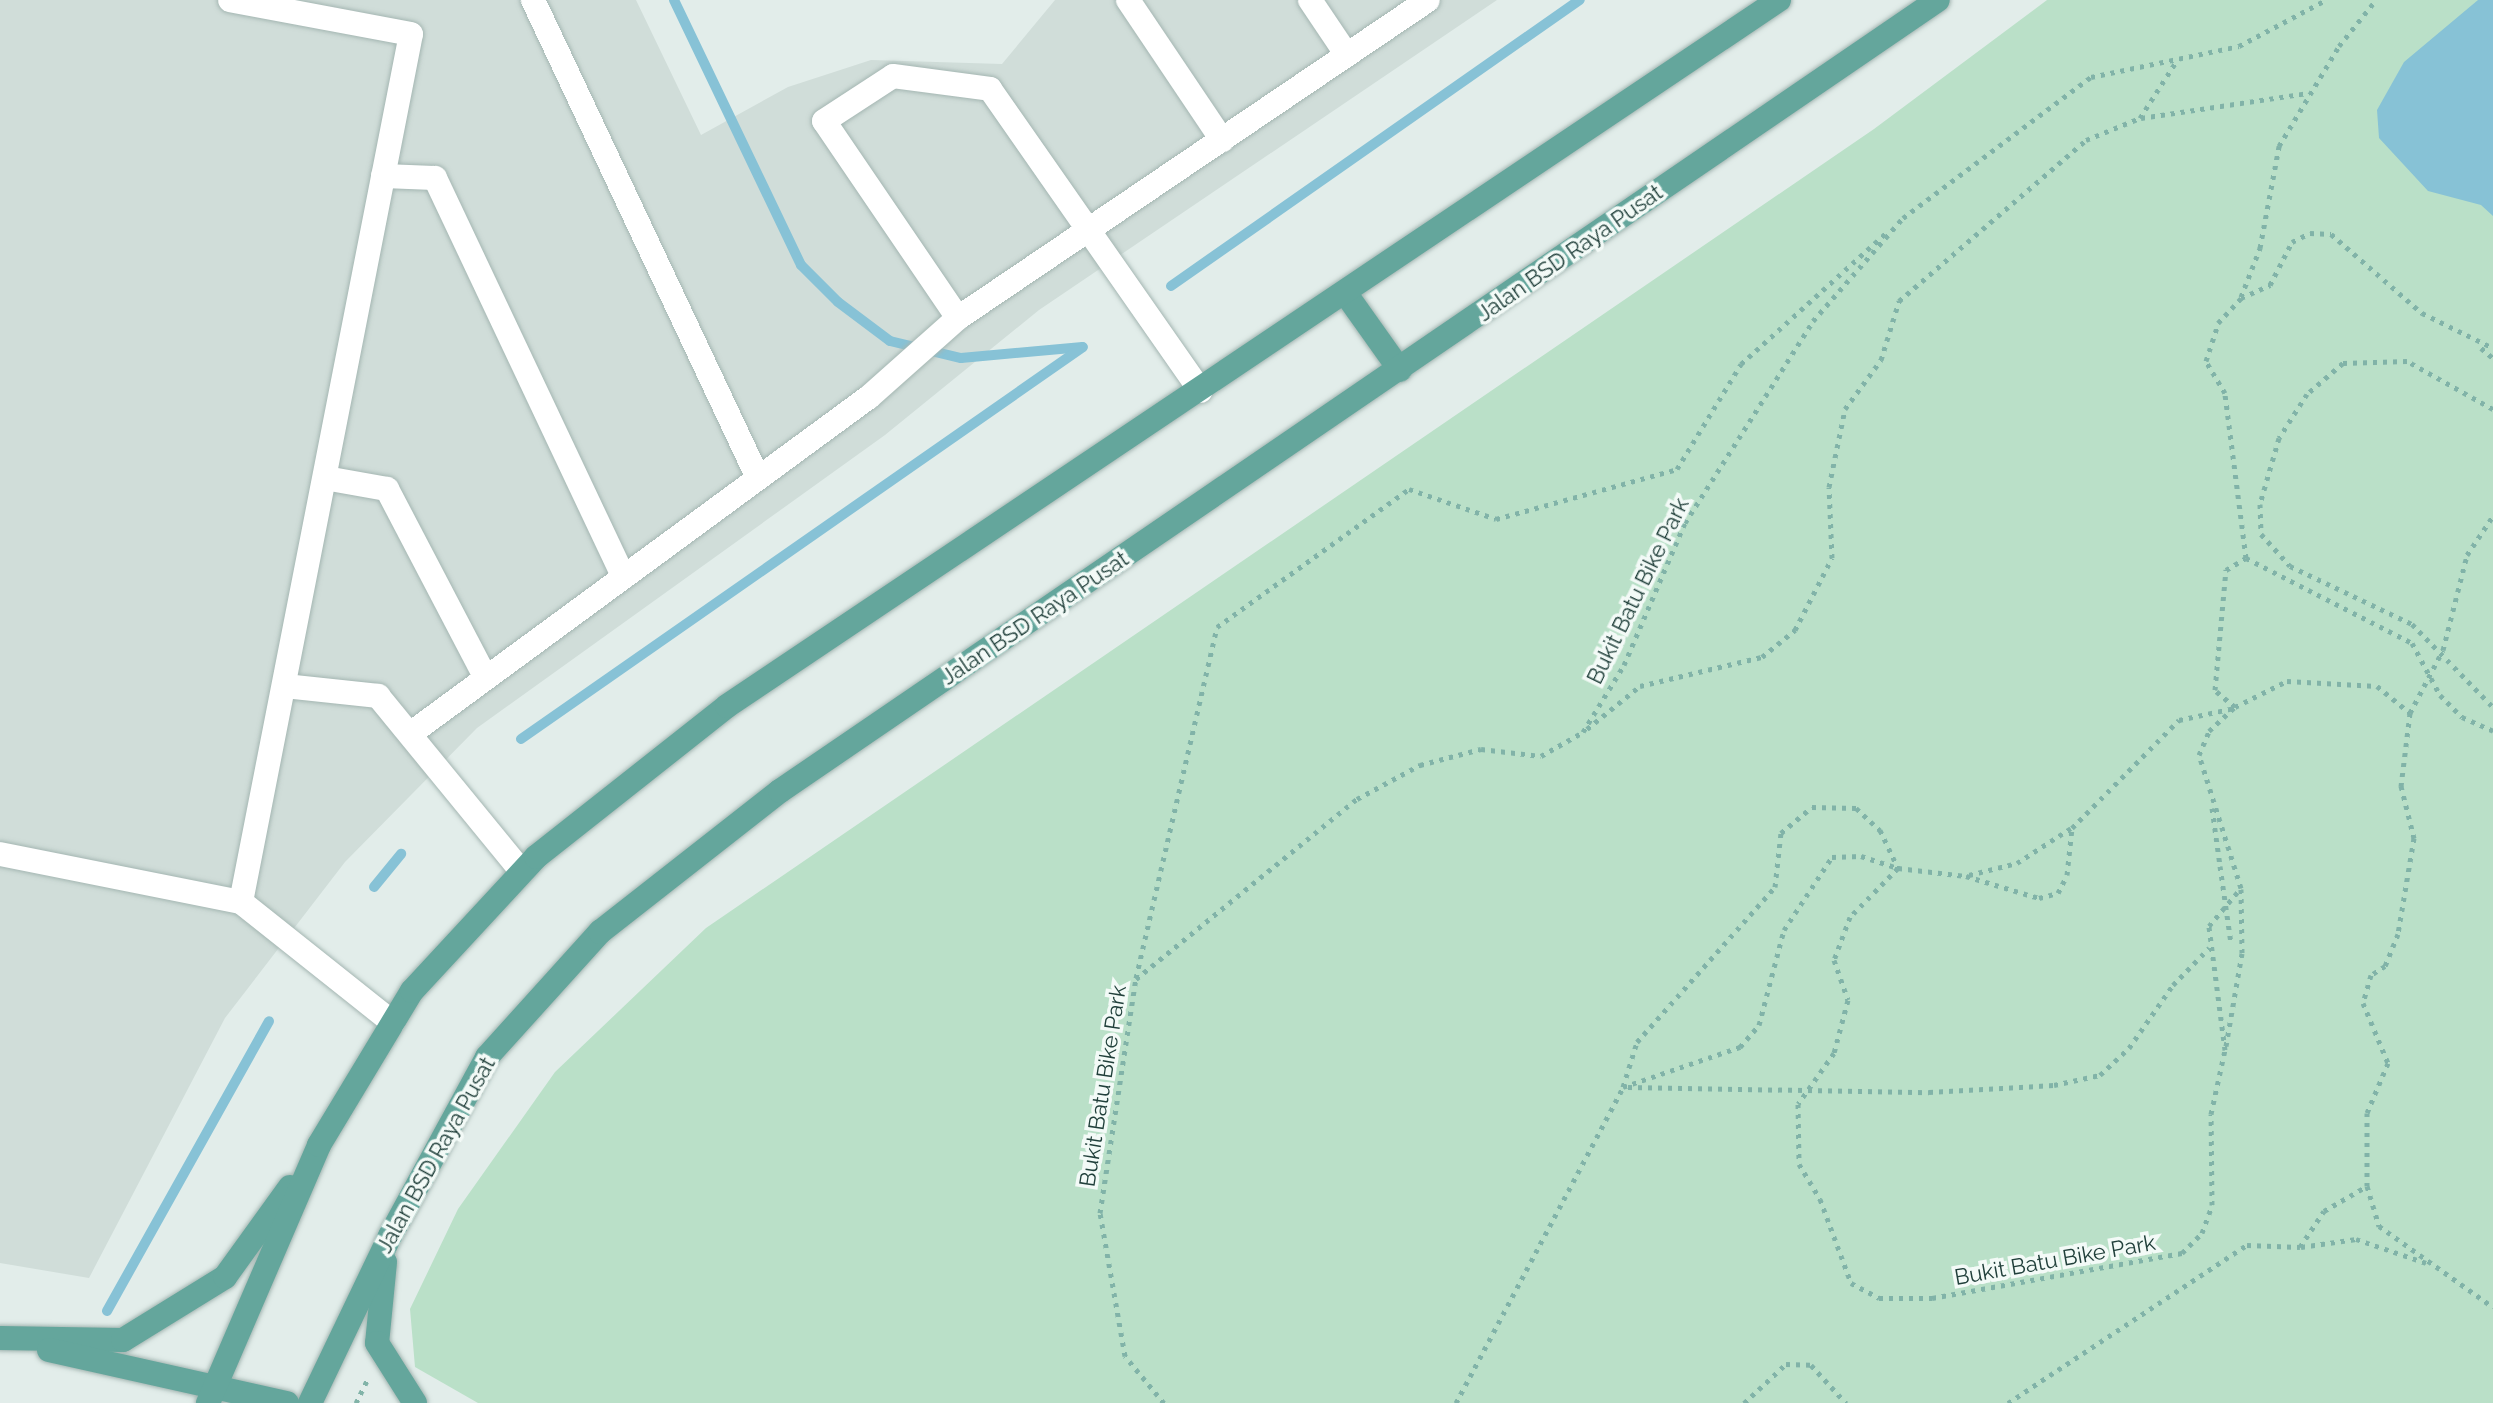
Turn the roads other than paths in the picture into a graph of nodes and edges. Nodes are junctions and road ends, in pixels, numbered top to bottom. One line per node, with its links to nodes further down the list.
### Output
1 (230, 0): 10 (lane)
2 (533, 0): 17 (lane)
3 (1128, 0): 9 (lane)
4 (1310, 0): 8 (lane)
5 (1428, 0): 8 (lane)
6 (1779, 0): 12 (main road)
7 (1938, 0): 14 (main road, Jalan BSD Raya Pusat)
8 (1347, 55): 9 (lane)
9 (1222, 140): 11 (lane)
10 (383, 176): 16 (lane); 18 (lane)
11 (1088, 231): 13 (lane); 13 (lane); 15 (lane)
12 (1346, 294): 14 (main road); 15 (main road)
13 (950, 326): 17 (lane)
14 (1400, 370): 27 (main road, Jalan BSD Raya Pusat)
15 (1201, 391): 23 (main road)
16 (325, 478): 19 (lane); 20 (lane)
17 (758, 478): 18 (lane)
18 (624, 577): 19 (lane)
19 (486, 678): 21 (lane)
20 (285, 686): 21 (lane); 24 (lane)
21 (410, 734): 23 (lane)
22 (0, 854): 24 (lane)
23 (522, 872): 25 (main road)
24 (241, 902): 25 (lane)
25 (393, 1023): 26 (main road)
26 (319, 1145): 28 (main road); 29 (main road)
27 (390, 1236): 31 (main road, Jalan BSD Raya Pusat); 32 (main road)
28 (0, 1338): 29 (main road)
29 (211, 1393): 30 (main road)
30 (287, 1403)
31 (310, 1403)
32 (415, 1403)

